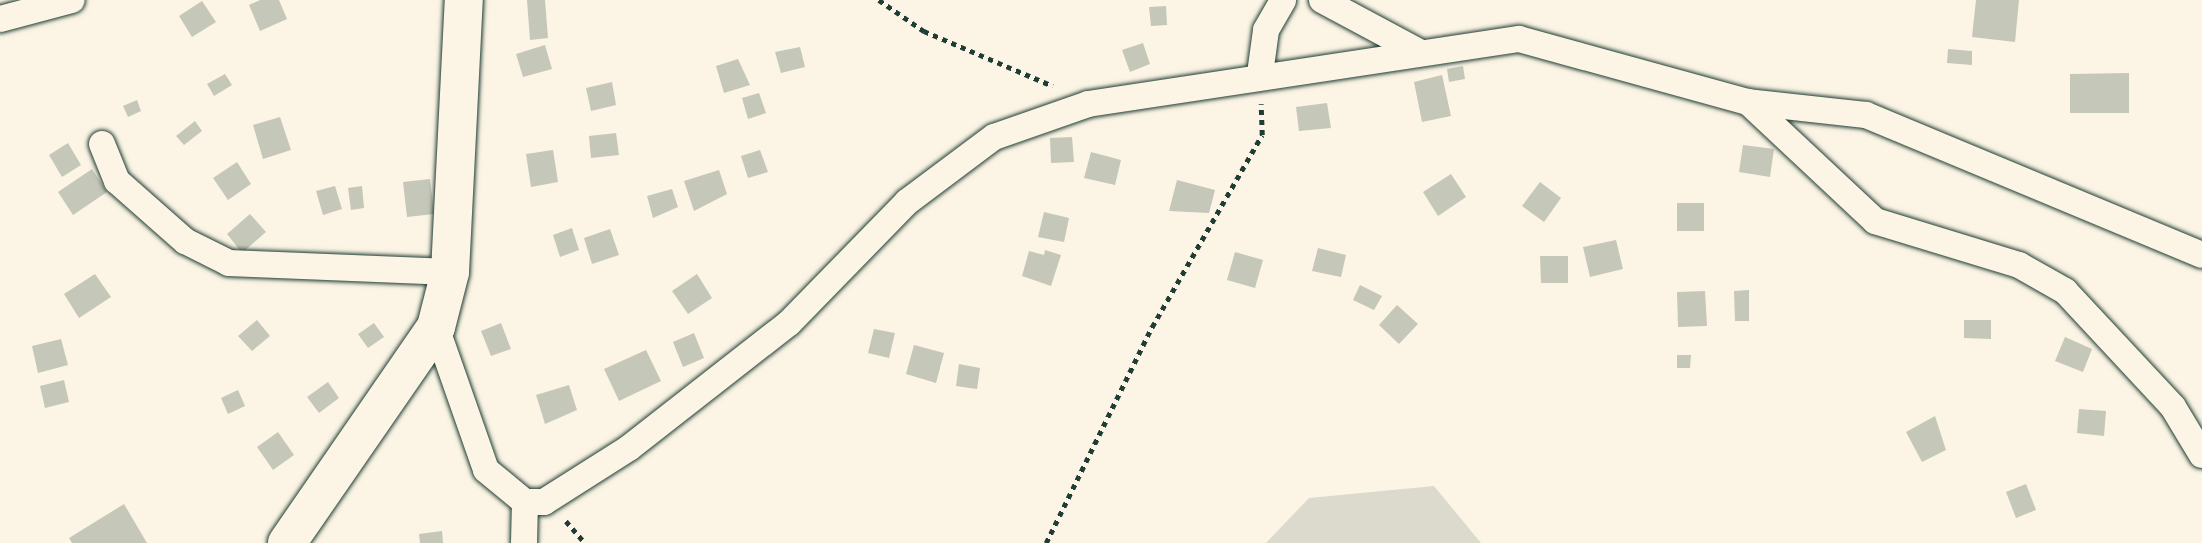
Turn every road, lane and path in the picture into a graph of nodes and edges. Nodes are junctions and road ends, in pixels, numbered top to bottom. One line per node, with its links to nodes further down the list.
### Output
1 (72, 0): 6 (street)
2 (464, 0): 13 (street)
3 (879, 0): 10 (path)
4 (1283, 0): 8 (street)
5 (1322, 0): 7 (street)
6 (0, 19)
7 (1417, 51): 8 (street); 9 (street)
8 (1261, 74): 10 (street); 19 (path)
9 (1748, 102): 12 (street); 15 (street)
10 (1088, 104): 16 (street)
11 (102, 144): 13 (street)
12 (2202, 255)
13 (450, 272): 14 (street)
14 (436, 327): 16 (street); 17 (street)
15 (2202, 455)
16 (525, 502): 18 (street)
17 (287, 543)
18 (524, 543)
19 (1046, 543)

